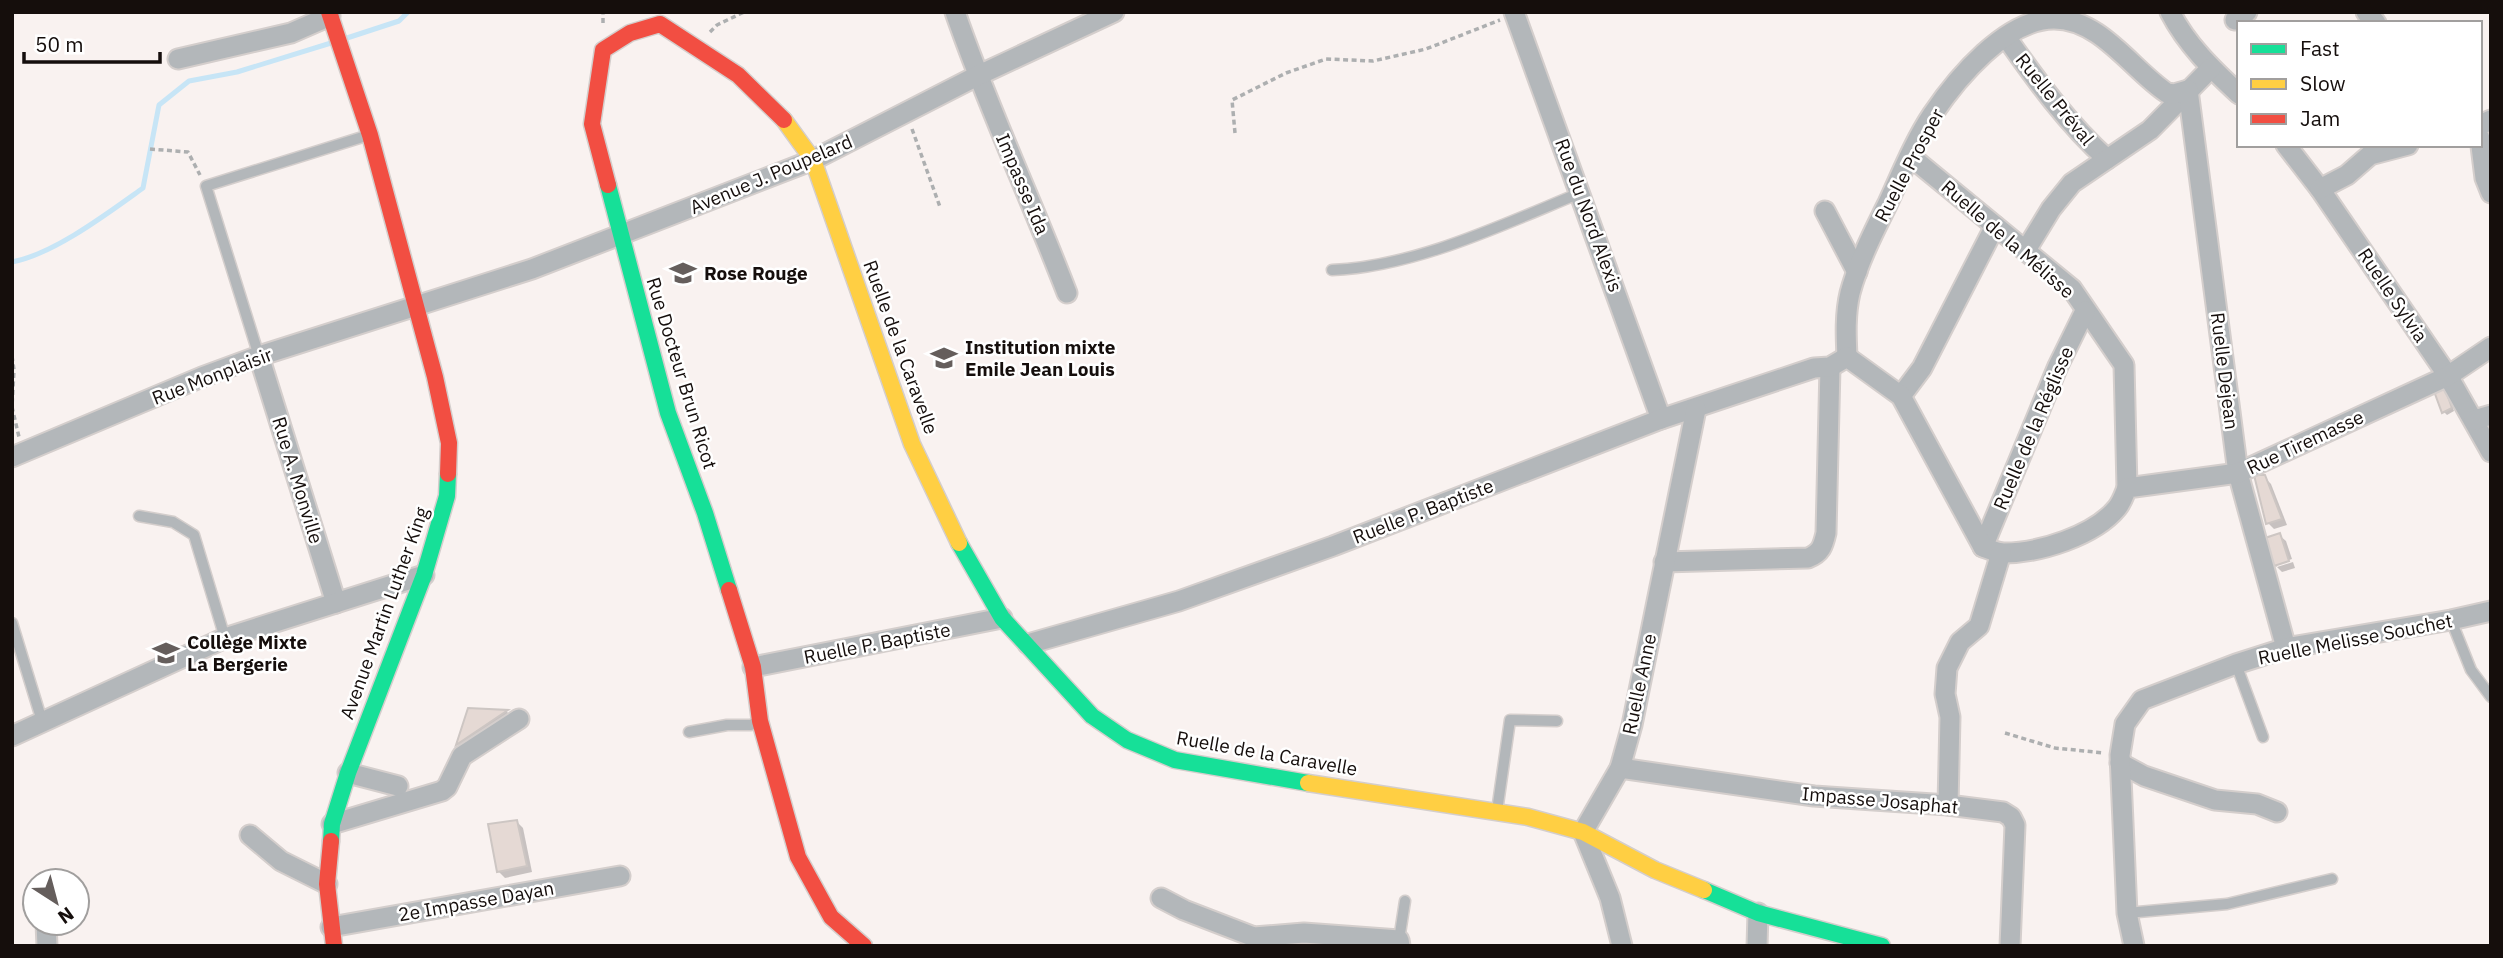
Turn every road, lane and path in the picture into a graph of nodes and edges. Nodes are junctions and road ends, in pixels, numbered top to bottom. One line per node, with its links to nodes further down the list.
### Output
1 (744, 12): 8 (path)
2 (955, 12): 11 (street, Impasse Ida)
3 (1114, 12): 11 (street, Avenue J. Poupelard)
4 (2170, 12): 10 (street)
5 (1515, 13): 15 (path); 26 (street, Rue du Nord Alexis)
6 (330, 16): 9 (street); 16 (street, Avenue Martin Luther King)
7 (2006, 37): 12 (street, Ruelle Prosper); 21 (street, Ruelle Prosper); 22 (street, Ruelle Préval)
8 (697, 48): 23 (street, Rue Docteur Brun Ricot); 31 (street, Rue Docteur Brun Ricot)
9 (178, 59)
10 (2211, 68): 12 (street); 13 (street)
11 (977, 76): 14 (street, Avenue J. Poupelard); 35 (street, Impasse Ida)
12 (2188, 90): 22 (street); 49 (street, Ruelle Dejean)
13 (2237, 92)
14 (906, 114): 23 (street, Avenue J. Poupelard); 28 (path)
15 (1235, 133)
16 (370, 135): 24 (lane); 36 (street, Avenue Martin Luther King)
17 (2288, 147): 25 (street, Ruelle Sylvia)
18 (2400, 147): 25 (street)
19 (2481, 147): 27 (street)
20 (150, 149): 24 (path)
21 (1910, 156): 30 (street, Ruelle de la Mélisse); 34 (street, Ruelle Prosper)
22 (2107, 159): 32 (street)
23 (813, 160): 31 (street, Avenue J. Poupelard); 57 (street, Ruelle de la Caravelle)
24 (206, 186): 40 (lane)
25 (2320, 189): 42 (street, Ruelle Sylvia)
26 (1581, 193): 33 (lane); 46 (street, Rue du Nord Alexis)
27 (2491, 193)
28 (940, 207)
29 (1825, 211): 34 (street)
30 (1995, 226): 32 (street, Ruelle de la Mélisse); 43 (street)
31 (621, 236): 36 (street, Avenue J. Poupelard); 64 (street, Rue Docteur Brun Ricot)
32 (2026, 250): 37 (street, Ruelle de la Mélisse)
33 (1332, 270)
34 (1857, 272): 41 (street, Ruelle Prosper)
35 (1067, 293)
36 (416, 308): 40 (street, Rue Monplaisir); 54 (street, Avenue Martin Luther King)
37 (2085, 311): 50 (street, Ruelle de la Mélisse); 52 (street, Ruelle de la Réglisse)
38 (2491, 347): 42 (street, Rue Tiremasse)
39 (12, 356): 48 (path)
40 (259, 356): 48 (street, Rue Monplaisir); 55 (street, Rue A. Monville)
41 (1830, 364): 43 (street); 44 (street, Ruelle P. Baptiste); 53 (street, Ruelle Prosper)
42 (2448, 376): 45 (street, Ruelle Sylvia); 49 (street, Rue Tiremasse)
43 (1901, 396): 52 (street)
44 (1696, 409): 46 (street, Ruelle P. Baptiste); 53 (street, Ruelle Anne)
45 (2482, 418): 47 (street, Ruelle Sylvia)
46 (1661, 419): 61 (street, Ruelle P. Baptiste)
47 (2491, 452)
48 (17, 455)
49 (2238, 473): 50 (street, Rue Tiremasse); 62 (street, Ruelle Dejean)
50 (2127, 488): 52 (street)
51 (139, 516): 60 (lane)
52 (1992, 550): 78 (street, Ruelle de la Réglisse)
53 (1664, 562): 75 (street, Ruelle Anne)
54 (424, 575): 55 (street); 76 (street, Avenue Martin Luther King)
55 (336, 603): 60 (street)
56 (2491, 611): 58 (street, Ruelle Melisse Souchet)
57 (1002, 618): 61 (street, Ruelle de la Caravelle); 64 (street, Ruelle P. Baptiste)
58 (2451, 620): 62 (street, Ruelle Melisse Souchet); 65 (lane)
59 (12, 623): 67 (lane)
60 (225, 638): 67 (street)
61 (1028, 644): 79 (street, Ruelle de la Caravelle)
62 (2286, 648): 63 (street, Ruelle Melisse Souchet)
63 (2236, 664): 73 (lane); 74 (street, Ruelle Melisse Souchet)
64 (752, 667): 68 (street, Rue Docteur Brun Ricot)
65 (2491, 697)
66 (519, 719): 81 (street)
67 (42, 721): 72 (street)
68 (760, 721): 70 (lane); 93 (street, Rue Docteur Brun Ricot)
69 (1557, 721): 79 (lane)
70 (690, 732)
71 (2005, 733): 74 (path)
72 (12, 736)
73 (2263, 737)
74 (2120, 759): 80 (street); 90 (street, Ruelle Melisse Souchet)
75 (1620, 768): 78 (street, Impasse Josaphat); 82 (street, Ruelle Anne)
76 (348, 773): 77 (street); 81 (street, Avenue Martin Luther King)
77 (398, 786)
78 (1948, 805): 97 (street, Impasse Josaphat)
79 (1497, 812): 82 (street, Ruelle de la Caravelle)
80 (2277, 812)
81 (332, 824): 86 (street, Avenue Martin Luther King)
82 (1583, 832): 89 (street, Ruelle de la Caravelle); 94 (street)
83 (250, 835): 86 (street)
84 (620, 876): 91 (street, 2e Impasse Dayan)
85 (2332, 879): 90 (lane)
86 (327, 884): 91 (street, Avenue Martin Luther King)
87 (1161, 898): 92 (street)
88 (1405, 901): 92 (lane)
89 (1758, 913): 95 (street); 96 (street, Ruelle de la Caravelle)
90 (2127, 913): 98 (street, Ruelle Melisse Souchet)
91 (333, 936)
92 (1399, 943)
93 (864, 946)
94 (1622, 946)
95 (1756, 946)
96 (1882, 946)
97 (2010, 946)
98 (2134, 946)

